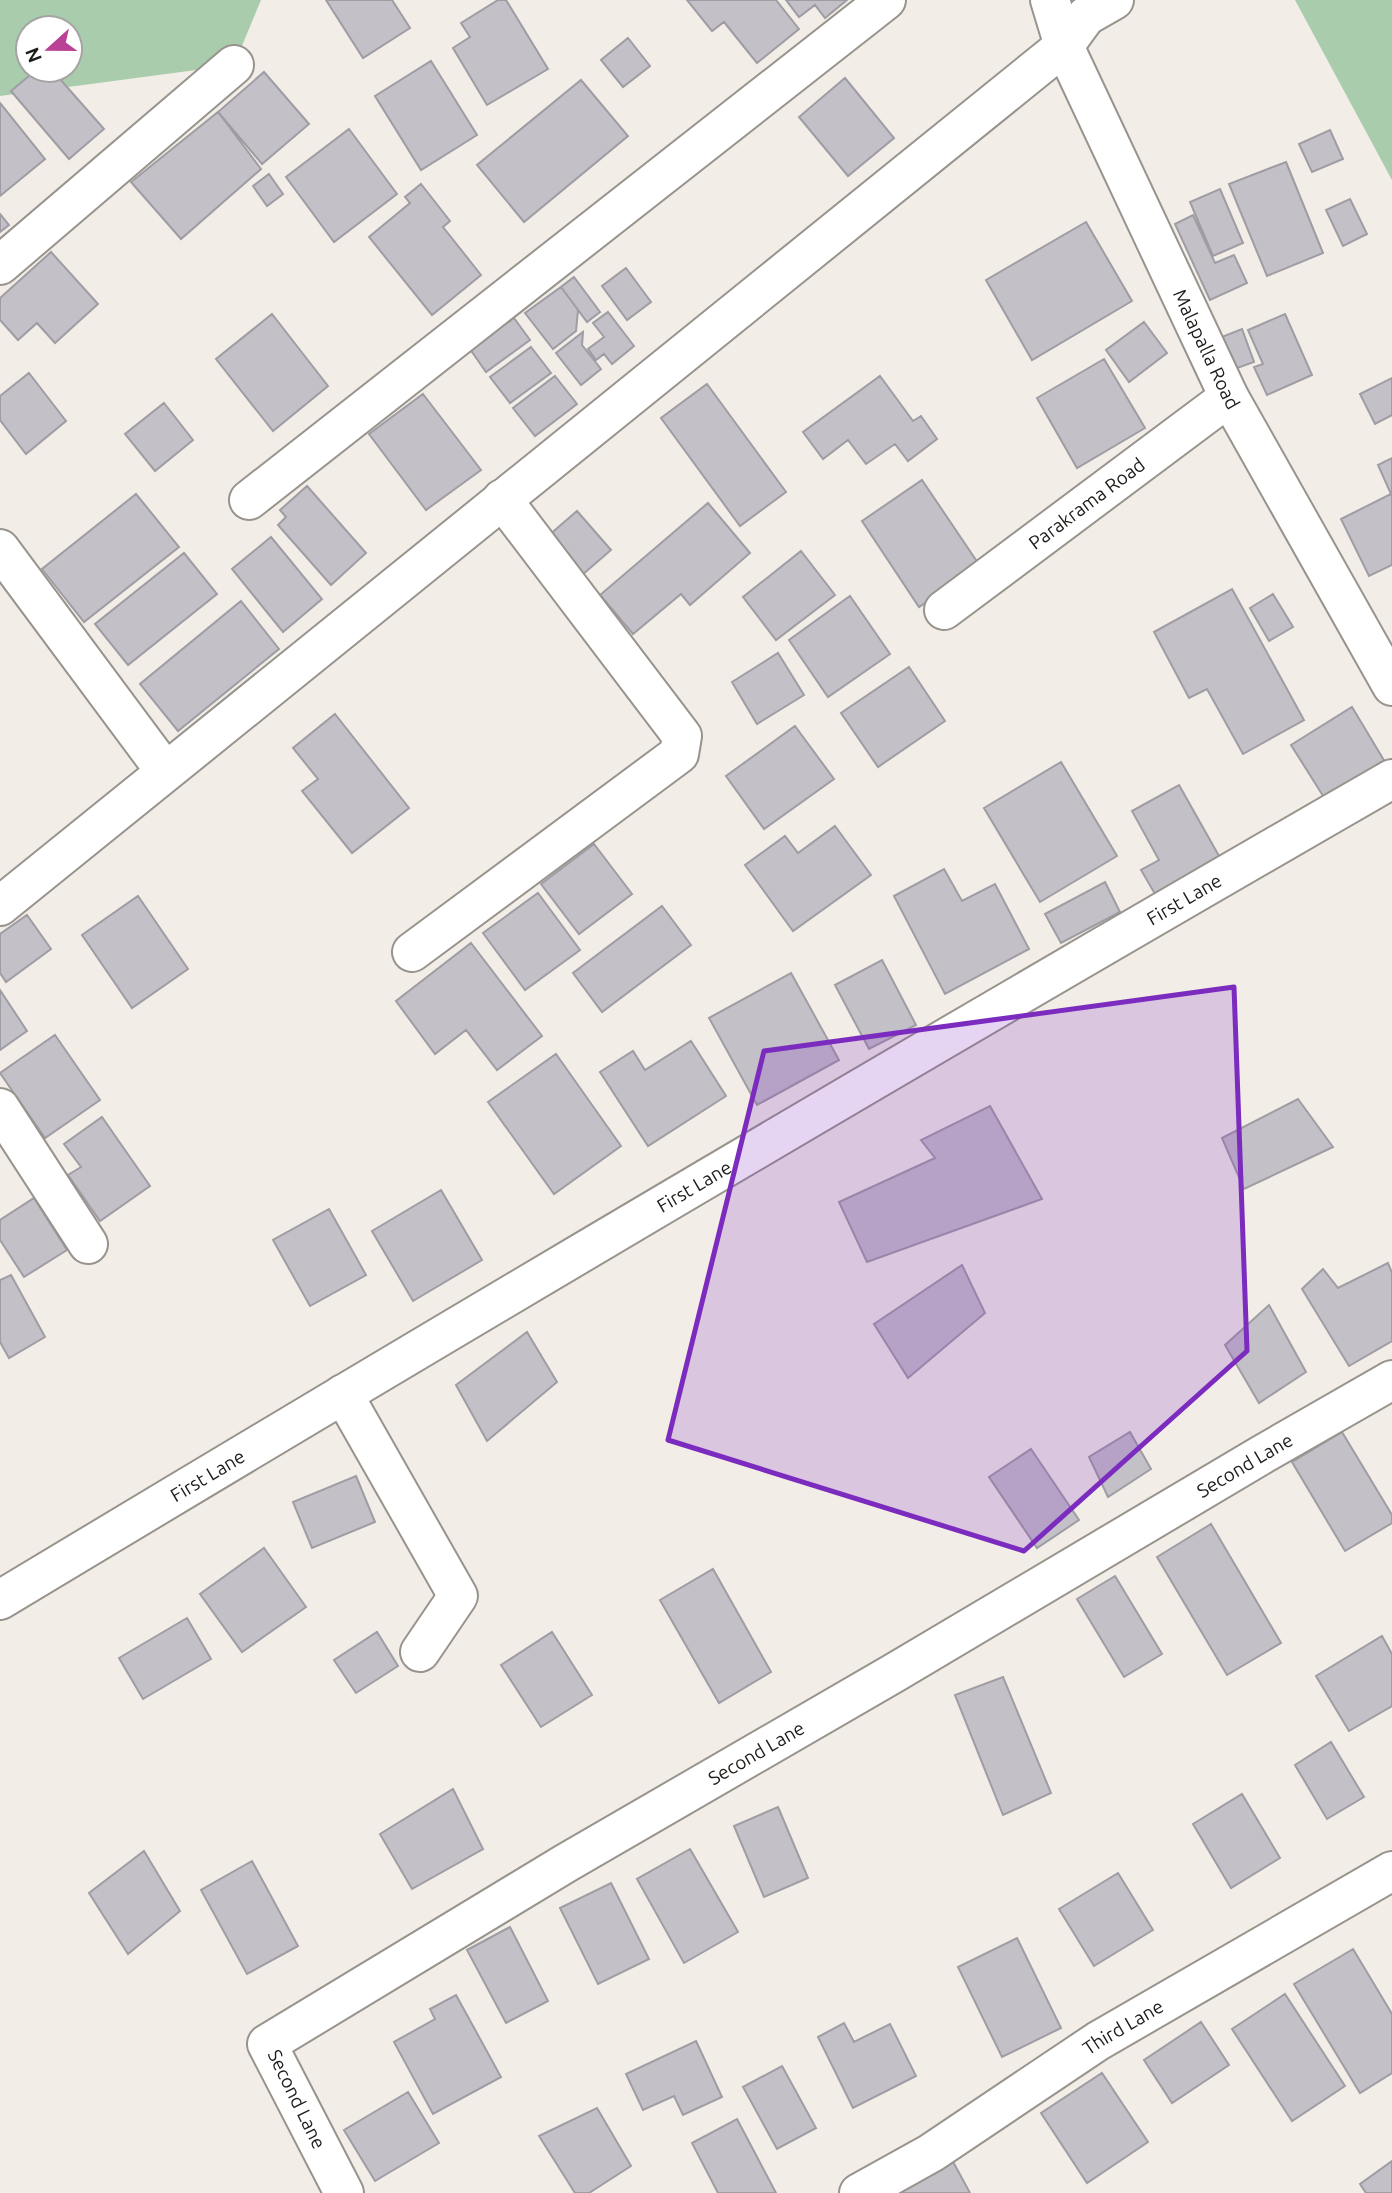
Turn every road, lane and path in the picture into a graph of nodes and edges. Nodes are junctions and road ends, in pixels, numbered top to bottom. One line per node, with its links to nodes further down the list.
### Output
1 (886, 0): 9 (street)
2 (1050, 0): 4 (street, Malapalla Road)
3 (1114, 0): 4 (street)
4 (1064, 46): 7 (street, Malapalla Road); 8 (street)
5 (234, 65): 6 (street)
6 (0, 265)
7 (1229, 397): 11 (street, Parakrama Road); 12 (street, Malapalla Road)
8 (502, 499): 13 (street); 16 (street)
9 (249, 500)
10 (0, 549): 13 (street)
11 (944, 610)
12 (1392, 686)
13 (165, 771): 15 (street)
14 (1392, 779): 20 (street, First Lane)
15 (0, 906)
16 (412, 952)
17 (0, 1108): 18 (street)
18 (88, 1244)
19 (1392, 1380): 24 (street, Second Lane)
20 (343, 1394): 21 (street, First Lane); 22 (street)
21 (0, 1600)
22 (420, 1652)
23 (1392, 1871): 25 (street, Third Lane)
24 (344, 2193)
25 (859, 2193)

